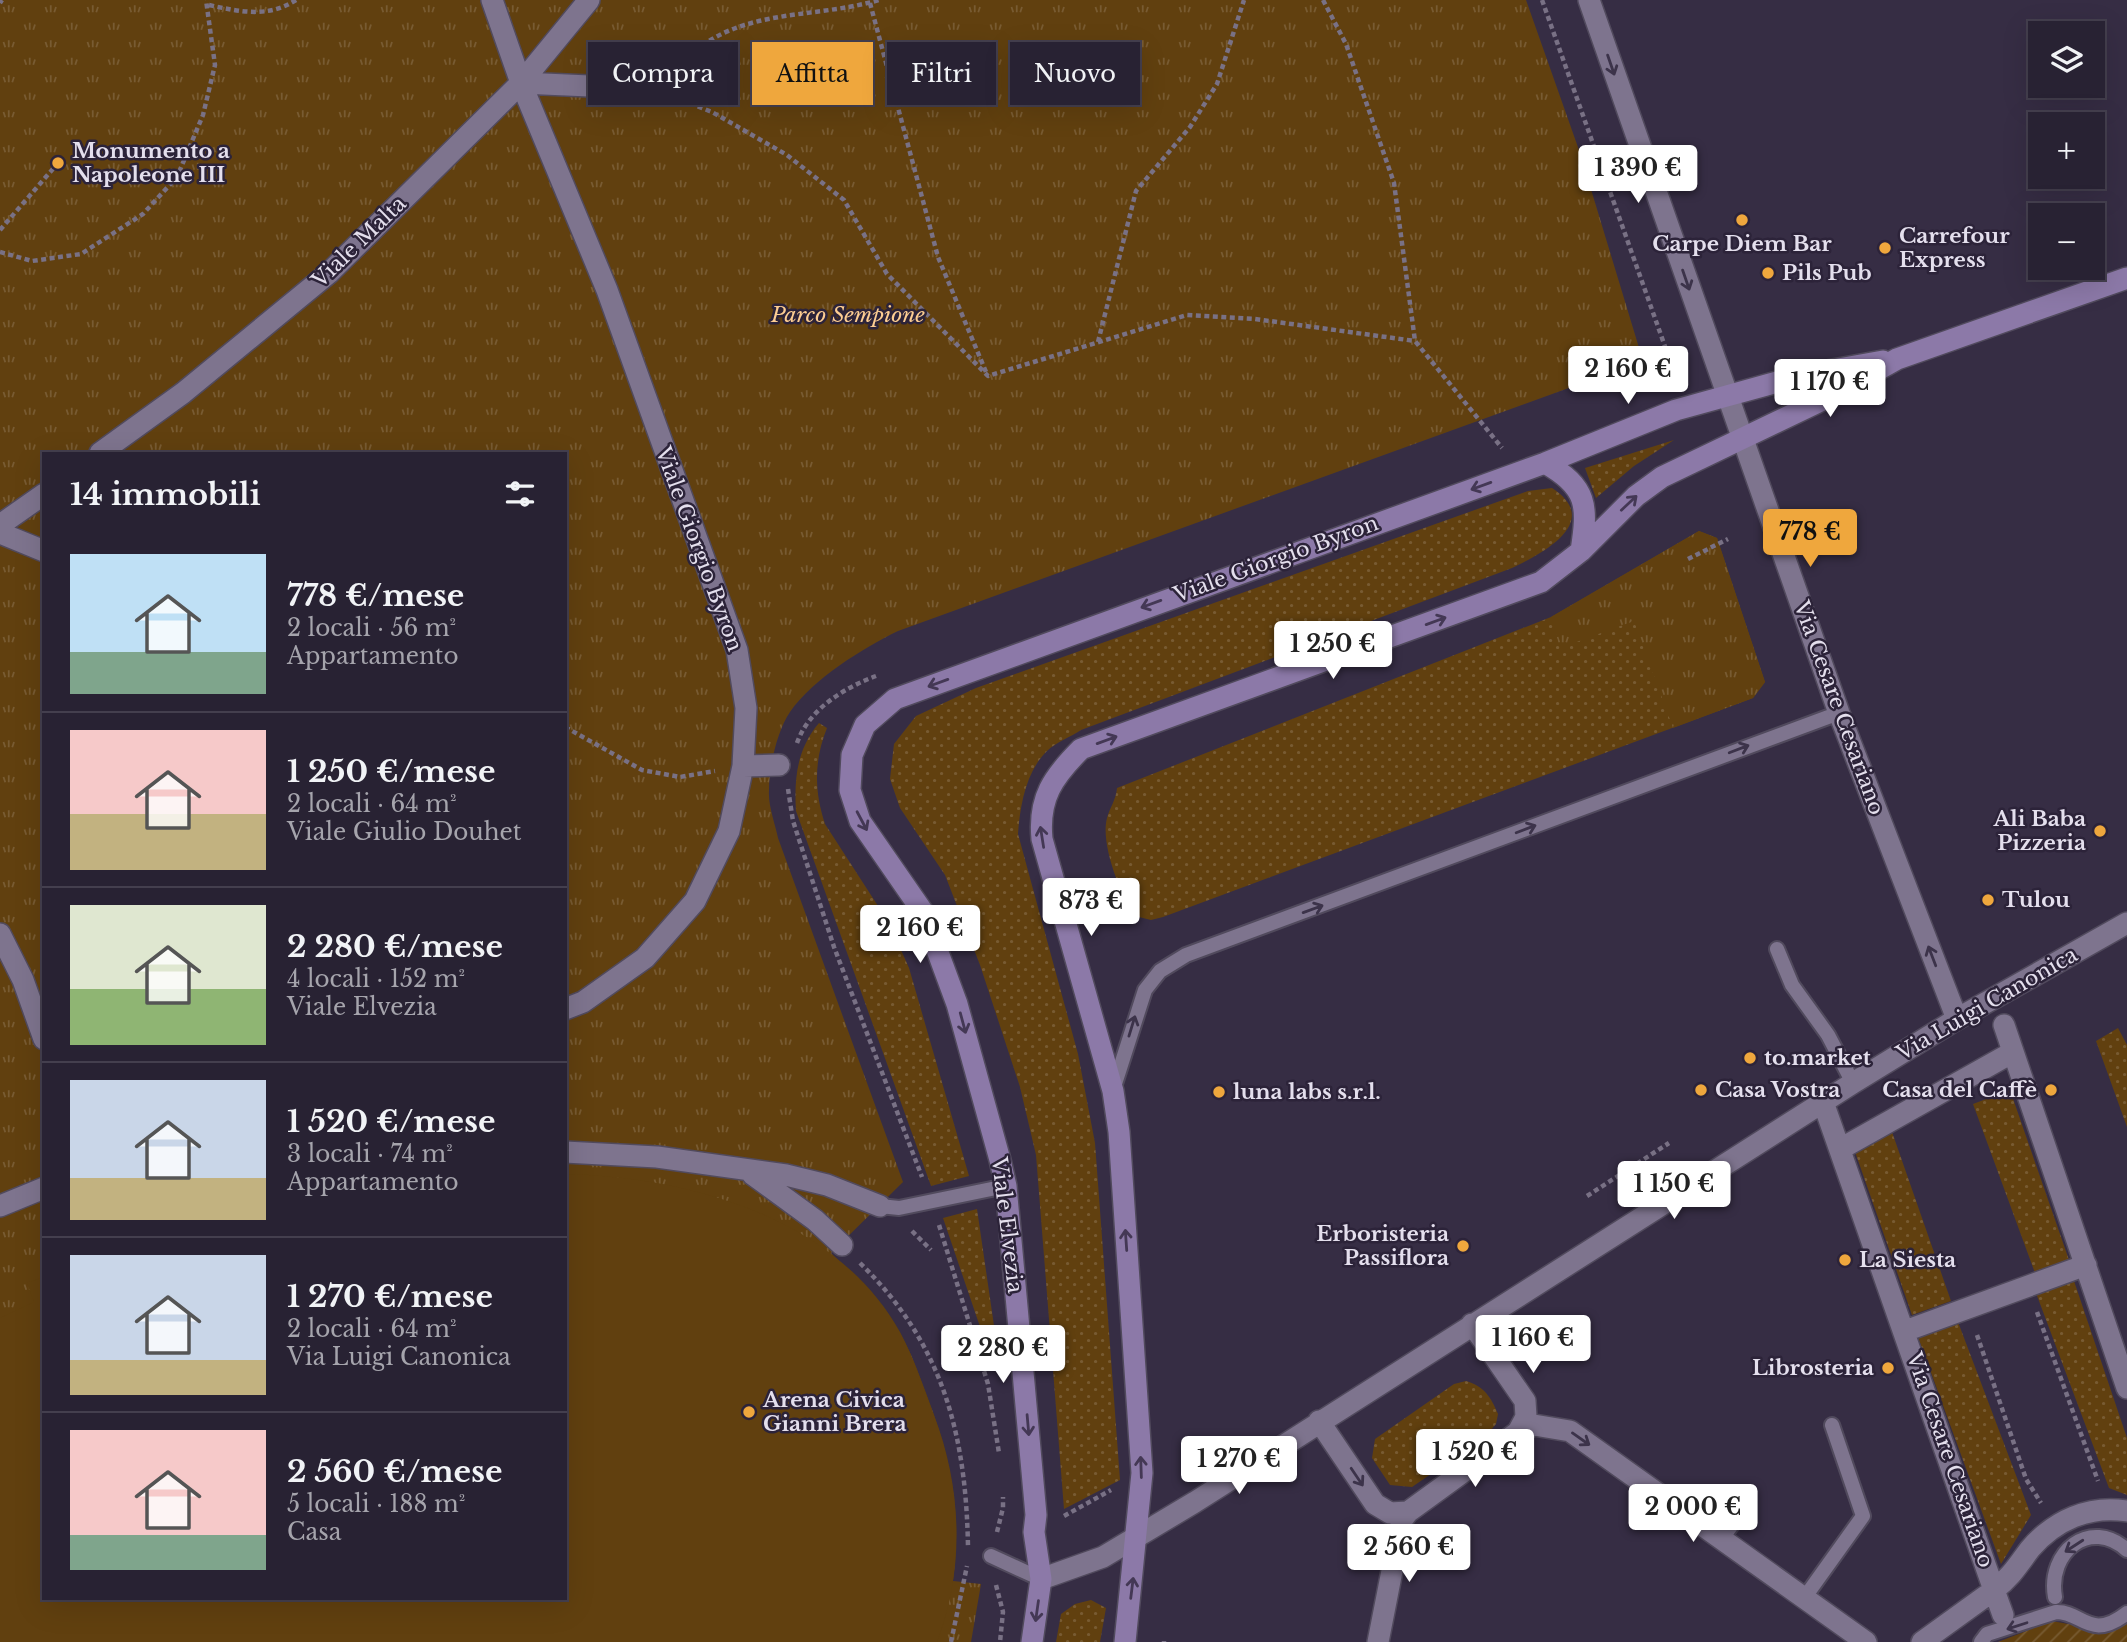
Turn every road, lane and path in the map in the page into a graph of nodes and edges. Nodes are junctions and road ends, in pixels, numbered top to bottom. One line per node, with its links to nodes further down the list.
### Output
1 (296, 0): 9 (path)
2 (492, 0): 12 (street, Viale Giorgio Byron)
3 (589, 0): 12 (street, Viale Malta)
4 (880, 0): 10 (path)
5 (1244, 0): 20 (path)
6 (1323, 0): 19 (path)
7 (1542, 0): 23 (path)
8 (1589, 0): 24 (street, Via Cesare Cesariano, one-way to 24)
9 (208, 2): 17 (path)
10 (870, 3): 11 (path); 22 (path)
11 (712, 42)
12 (521, 83): 13 (street); 27 (street, Viale Malta); 40 (street, Viale Giorgio Byron)
13 (588, 86)
14 (696, 105): 22 (path)
15 (58, 163): 16 (path)
16 (0, 230)
17 (0, 252)
18 (2127, 278): 21 (main road)
19 (1415, 341): 20 (path); 26 (path)
20 (1098, 342): 22 (path)
21 (1897, 359): 24 (main road, Viale Giorgio Byron); 25 (main road)
22 (988, 376)
23 (1667, 389)
24 (1727, 396): 25 (street, Via Cesare Cesariano); 28 (main road, Viale Giorgio Byron)
25 (1742, 439): 34 (main road, one-way to 25); 36 (street, Via Cesare Cesariano)
26 (1503, 448)
27 (101, 452)
28 (1545, 463): 34 (main road); 38 (main road, Viale Giorgio Byron, one-way to 38)
29 (42, 495): 30 (street)
30 (0, 525)
31 (0, 533): 33 (street)
32 (1728, 539): 35 (path)
33 (42, 550)
34 (1581, 551): 50 (main road, one-way to 34)
35 (1688, 559)
36 (1839, 713): 45 (street, Via Cesare Cesariano, one-way to 36); 50 (lane, one-way to 36)
37 (567, 728): 40 (path)
38 (852, 755): 56 (main road, Viale Elvezia, one-way to 56)
39 (779, 765): 40 (street)
40 (743, 766): 44 (street, Viale Giorgio Byron)
41 (2127, 923): 45 (street, Via Luigi Canonica)
42 (0, 934): 47 (street)
43 (1777, 949): 49 (lane)
44 (567, 1008)
45 (1957, 1019): 49 (street, Via Luigi Canonica)
46 (2004, 1026): 48 (street)
47 (42, 1033)
48 (2013, 1052): 53 (street); 62 (street)
49 (1853, 1083): 51 (street, Via Luigi Canonica)
50 (1112, 1091): 81 (main road, one-way to 50)
51 (1823, 1102): 53 (street, Via Cesare Cesariano); 66 (street, Via Luigi Canonica)
52 (1669, 1143): 58 (path)
53 (1842, 1148): 67 (street, Via Cesare Cesariano)
54 (567, 1152): 55 (street)
55 (748, 1171): 60 (street); 61 (street)
56 (1006, 1186): 60 (lane); 85 (main road, Viale Elvezia, one-way to 85)
57 (42, 1189): 59 (street)
58 (1587, 1196)
59 (0, 1206)
60 (880, 1206)
61 (842, 1245): 91 (path)
62 (2086, 1265): 64 (street, Via Cesare Cesariano); 68 (street)
63 (956, 1274): 72 (path)
64 (2028, 1287): 65 (street, Via Cesare Cesariano); 73 (path)
65 (1968, 1308): 67 (street, Via Cesare Cesariano); 74 (path)
66 (1472, 1324): 69 (street, Via Luigi Canonica); 71 (street)
67 (1905, 1331): 86 (street, Via Cesare Cesariano)
68 (2127, 1388)
69 (1319, 1421): 77 (street, one-way to 77); 81 (street, Via Luigi Canonica)
70 (1832, 1425): 87 (lane)
71 (1518, 1432): 77 (street); 82 (street, one-way to 82)
72 (1000, 1457)
73 (2088, 1458)
74 (2026, 1479)
75 (1115, 1488): 80 (path)
76 (1003, 1495): 84 (path)
77 (1408, 1511): 95 (street)
78 (2127, 1511): 86 (street, Via Cesare Cesariano)
79 (1741, 1513): 82 (lane)
80 (1060, 1518)
81 (1138, 1535): 85 (street, Via Luigi Canonica); 94 (main road, one-way to 81)
82 (1722, 1538): 87 (street)
83 (2127, 1550): 88 (lane, one-way to 88)
84 (991, 1556): 85 (lane); 92 (path)
85 (1041, 1579): 93 (main road, Viale Elvezia, one-way to 93)
86 (1994, 1590): 90 (street, Via Cesare Cesariano); 97 (street, Via Cesare Cesariano)
87 (1805, 1597): 96 (street)
88 (2055, 1597)
89 (2127, 1613): 98 (lane, one-way to 98)
90 (2003, 1615)
91 (951, 1642)
92 (1000, 1642)
93 (1032, 1642)
94 (1125, 1642)
95 (1378, 1642)
96 (1866, 1642)
97 (1922, 1642)
98 (1981, 1642)

